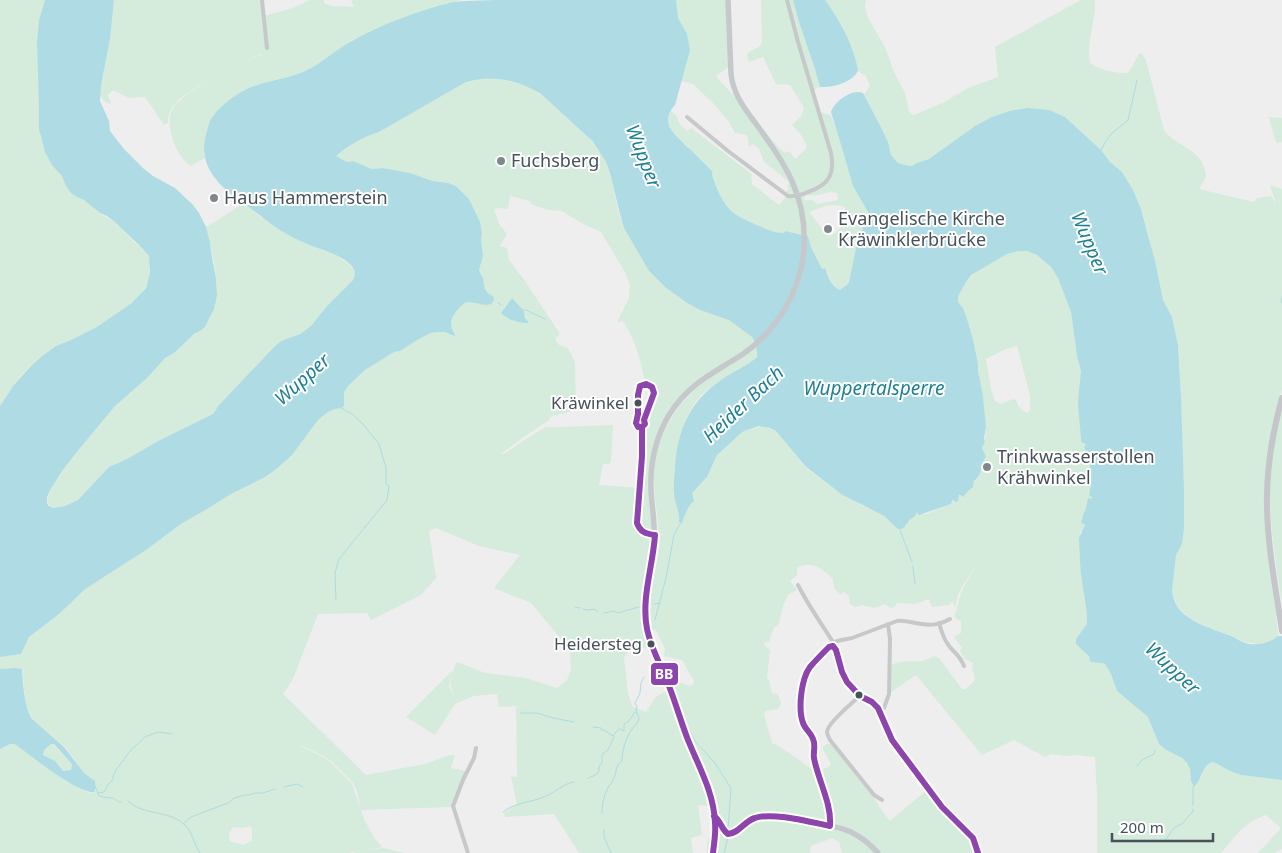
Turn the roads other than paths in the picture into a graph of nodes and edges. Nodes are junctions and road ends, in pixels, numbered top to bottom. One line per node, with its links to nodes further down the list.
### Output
1 (262, 0): 4 (street)
2 (728, 0): 6 (main road)
3 (787, 0): 6 (street)
4 (267, 48)
5 (687, 117): 6 (street)
6 (798, 196): 9 (main road)
7 (1282, 398): 14 (main road)
8 (642, 427): 9 (street)
9 (655, 535): 21 (main road)
10 (798, 585): 15 (street)
11 (950, 619): 12 (street)
12 (939, 623): 13 (street); 16 (street)
13 (888, 624): 15 (street); 18 (street)
14 (1282, 630)
15 (833, 646): 17 (street); 22 (street)
16 (964, 666)
17 (860, 696): 18 (street); 20 (street)
18 (881, 712): 26 (street)
19 (476, 748): 23 (street)
20 (882, 800)
21 (714, 816): 22 (main road); 24 (main road)
22 (830, 826): 25 (main road)
23 (468, 853)
24 (713, 853)
25 (878, 853)
26 (978, 853)

